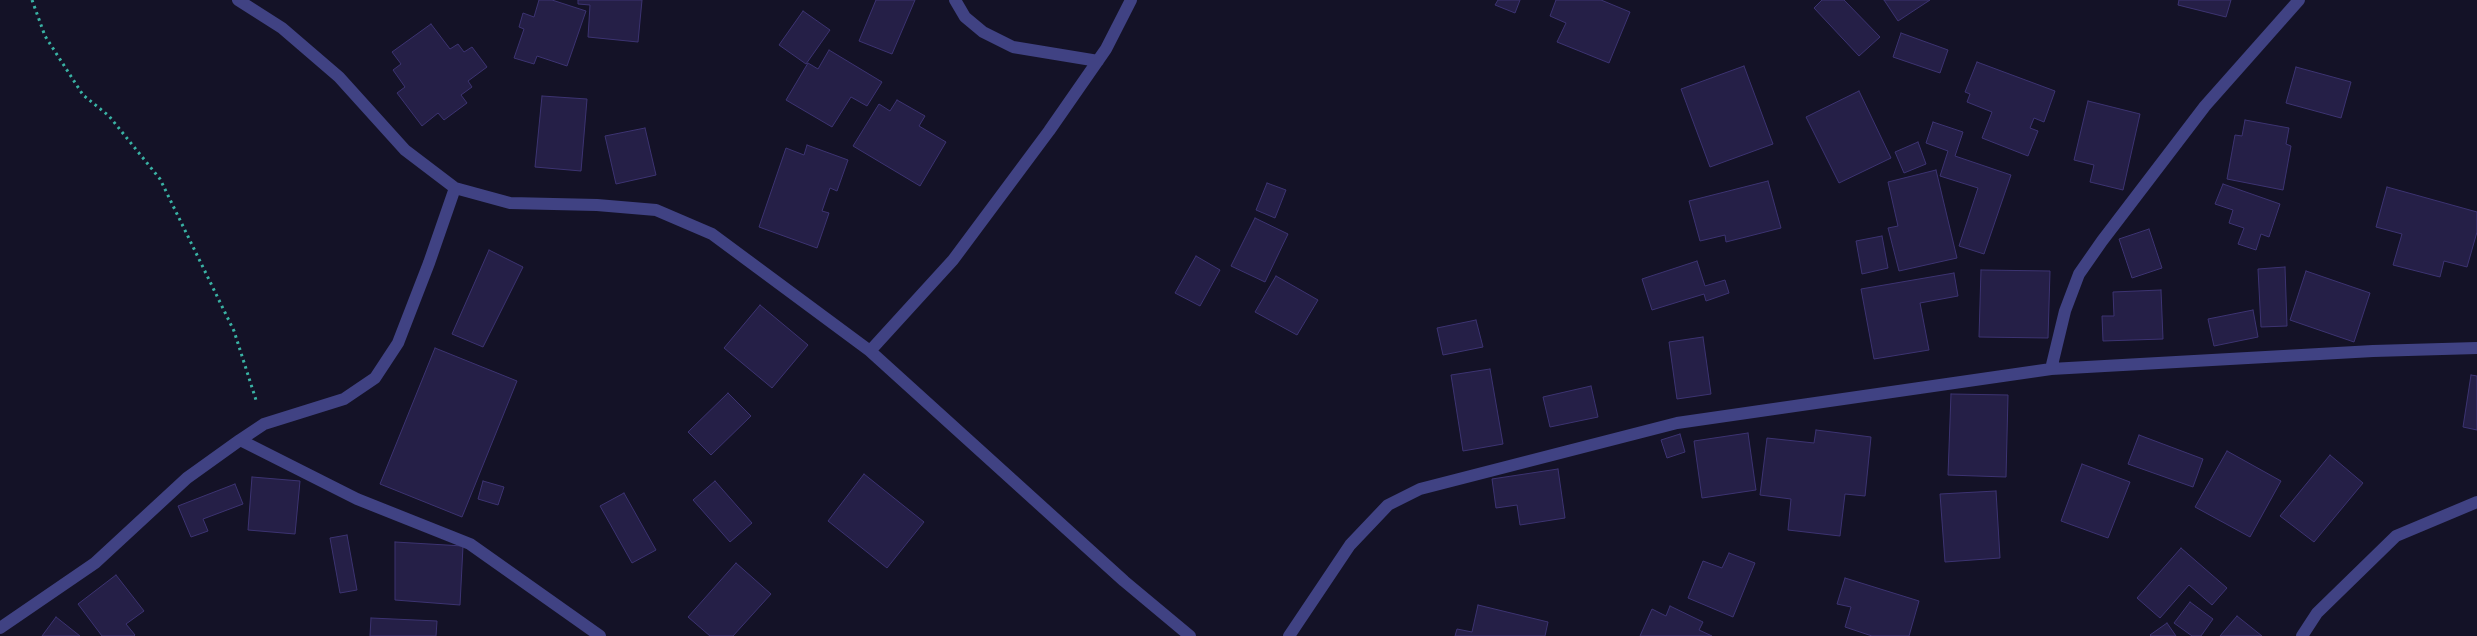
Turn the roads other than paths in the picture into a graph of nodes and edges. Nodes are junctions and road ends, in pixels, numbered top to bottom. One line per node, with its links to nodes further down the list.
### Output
1 (238, 0): 6 (street)
2 (954, 0): 5 (street)
3 (1131, 0): 5 (street)
4 (2299, 0): 9 (street)
5 (1098, 61): 8 (street)
6 (455, 188): 8 (street); 10 (street)
7 (2477, 348): 9 (street)
8 (870, 351): 14 (street)
9 (2051, 369): 15 (street)
10 (240, 440): 12 (street); 13 (street)
11 (2477, 502): 16 (street)
12 (0, 628)
13 (600, 636)
14 (1190, 636)
15 (1289, 636)
16 (2302, 636)

